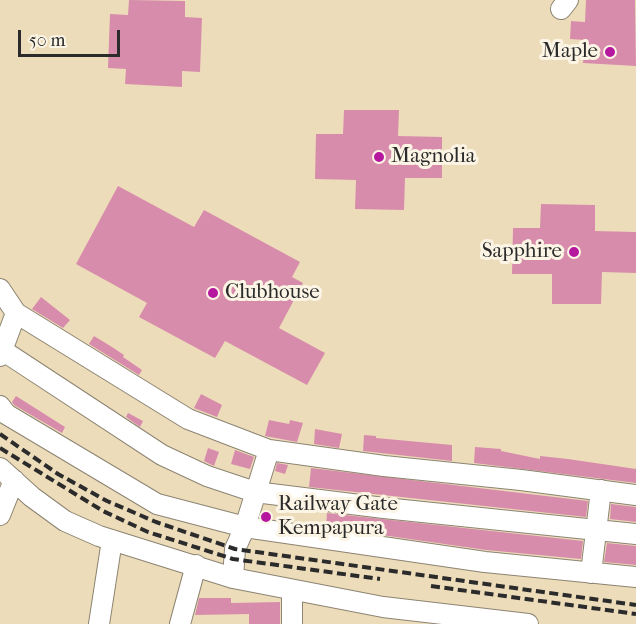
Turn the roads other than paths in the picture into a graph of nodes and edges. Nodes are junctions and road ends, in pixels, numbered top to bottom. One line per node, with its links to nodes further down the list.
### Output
1 (0, 289): 2 (street)
2 (16, 313): 3 (street); 5 (street)
3 (1, 353): 8 (street)
4 (0, 406): 11 (street)
5 (269, 450): 7 (street); 8 (street)
6 (7, 474): 10 (street); 14 (street)
7 (601, 490): 9 (street); 12 (street)
8 (255, 492): 11 (street); 12 (street)
9 (636, 495)
10 (0, 515)
11 (245, 527): 16 (street); 18 (street)
12 (596, 529): 13 (street); 16 (street)
13 (636, 534)
14 (112, 540): 15 (street); 22 (street)
15 (196, 565): 18 (street); 23 (street)
16 (591, 573): 17 (street)
17 (636, 577)
18 (233, 578): 19 (street)
19 (292, 590): 20 (street); 24 (street)
20 (383, 615): 21 (street)
21 (471, 621): 25 (street)
22 (99, 624)
23 (180, 624)
24 (292, 624)
25 (522, 624)

